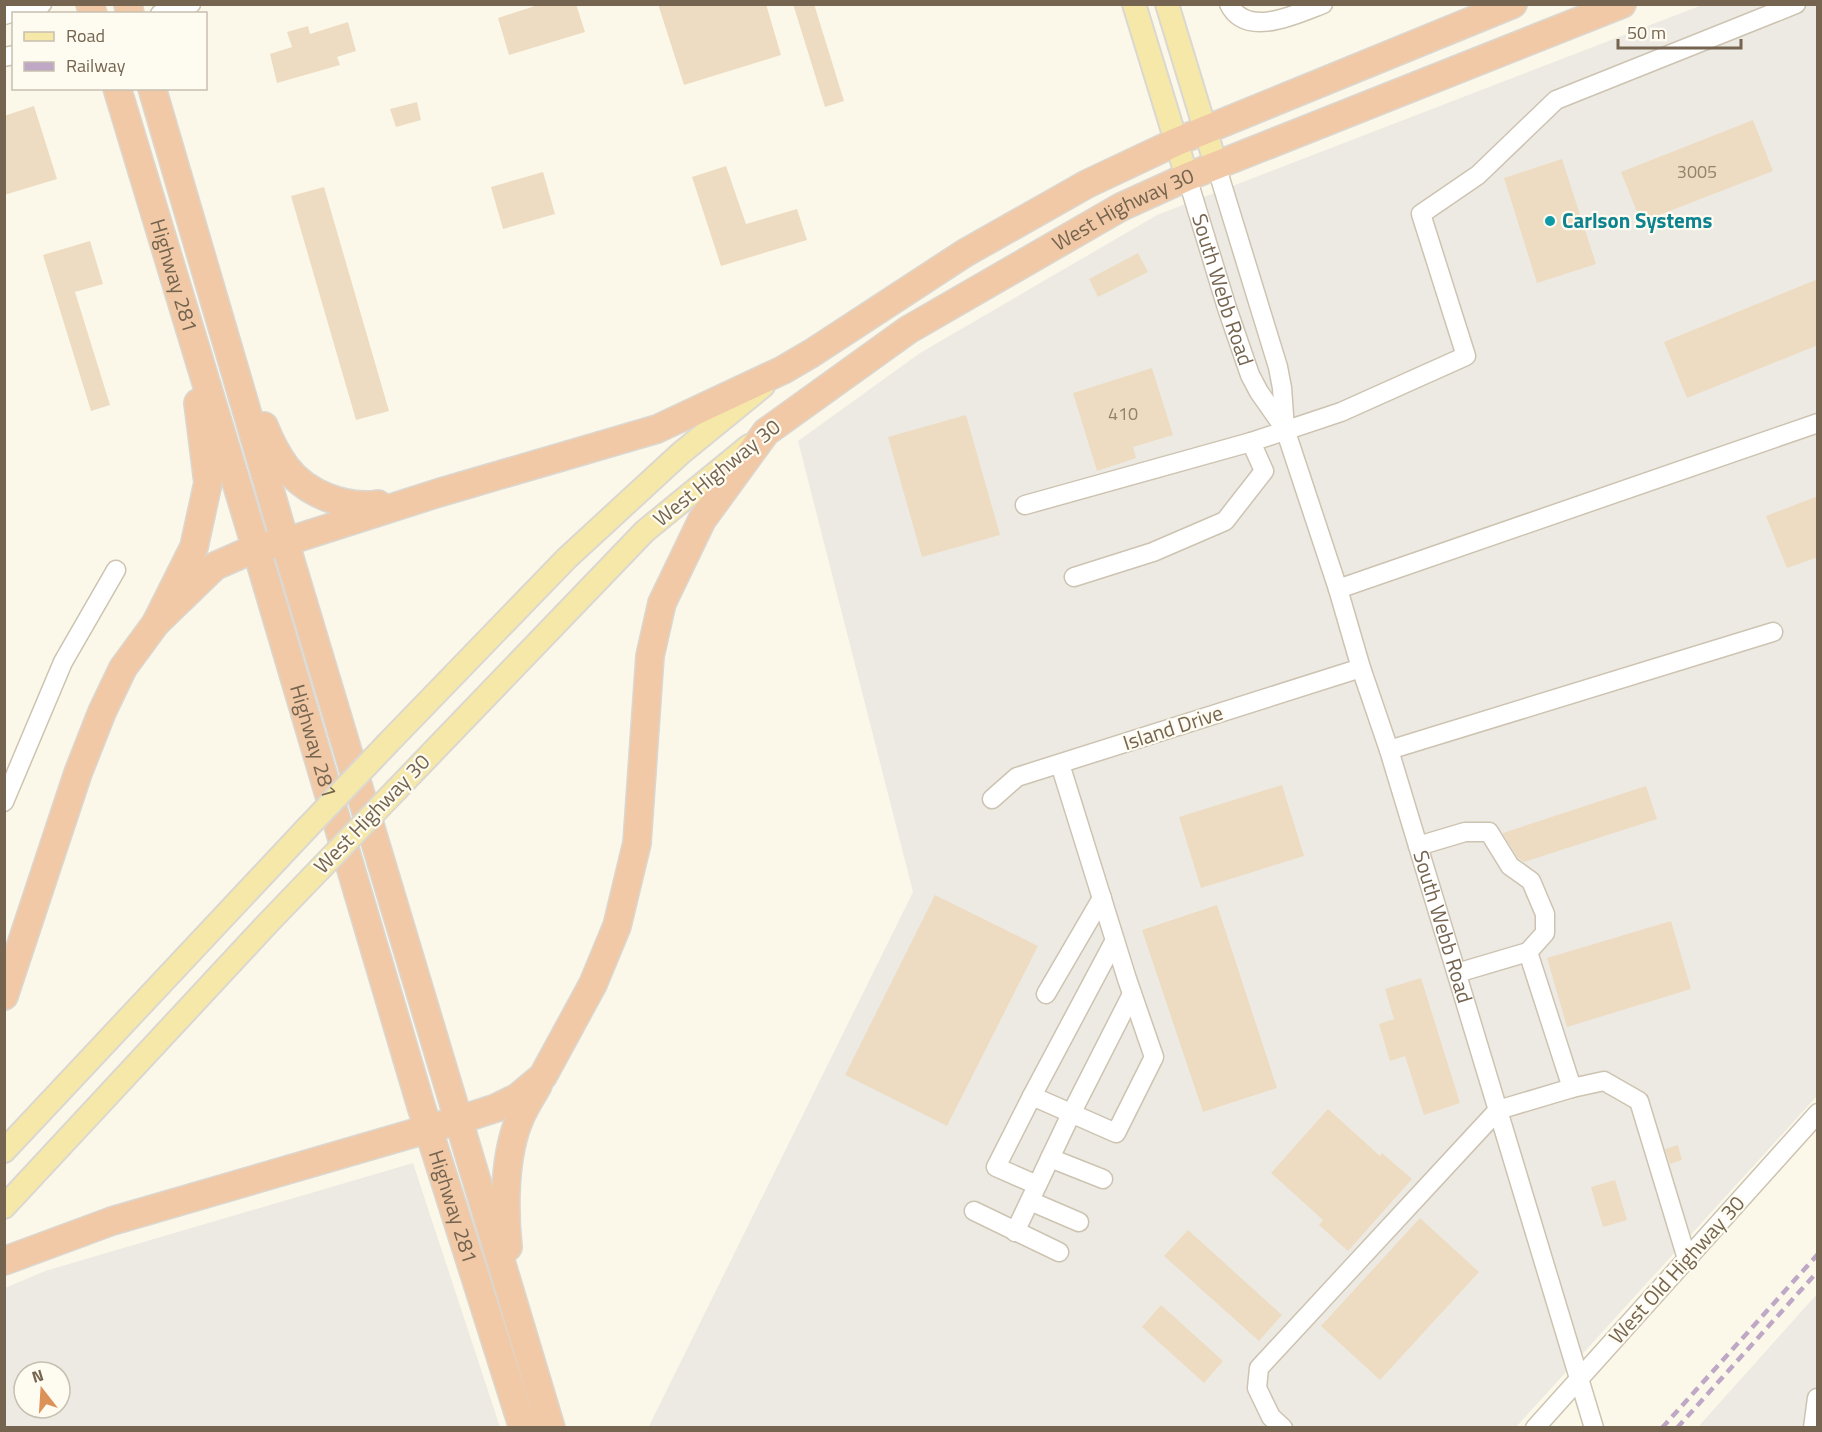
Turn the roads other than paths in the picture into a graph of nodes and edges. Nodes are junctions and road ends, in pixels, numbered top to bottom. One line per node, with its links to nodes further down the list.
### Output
1 (42, 4): 10 (street)
2 (191, 4): 11 (street)
3 (1134, 4): 15 (main road, South Webb Road)
4 (1167, 4): 14 (main road, South Webb Road)
5 (1229, 4): 6 (street)
6 (1323, 4)
7 (1513, 4): 14 (highway, West Highway 30)
8 (1622, 4): 16 (highway, West Highway 30)
9 (1796, 4): 22 (street)
10 (14, 12)
11 (166, 12)
12 (118, 90): 19 (highway, Highway 281)
13 (153, 90): 18 (highway, Highway 281)
14 (1205, 130): 15 (highway, West Highway 30); 16 (main road, South Webb Road)
15 (1176, 142): 17 (main road, South Webb Road); 20 (highway, West Highway 30)
16 (1216, 165): 17 (highway, West Highway 30); 22 (street, South Webb Road)
17 (1187, 177): 22 (street, South Webb Road); 23 (highway, West Highway 30)
18 (212, 291): 25 (highway); 27 (highway, Highway 281)
19 (179, 295): 28 (highway, Highway 281); 32 (highway)
20 (783, 370): 25 (highway); 55 (main road, West Highway 30, bridge)
21 (1818, 423): 31 (street)
22 (1285, 429): 24 (street); 31 (street, South Webb Road)
23 (766, 432): 47 (highway); 59 (main road, West Highway 30, bridge)
24 (1251, 442): 26 (street); 30 (street)
25 (438, 493): 27 (highway)
26 (1025, 505)
27 (285, 542): 28 (highway); 53 (highway, Highway 281)
28 (256, 548): 32 (highway); 54 (highway, Highway 281)
29 (117, 570): 38 (street)
30 (1074, 577)
31 (1338, 589): 34 (street, South Webb Road)
32 (156, 624): 46 (highway)
33 (1773, 632): 35 (street)
34 (1361, 668): 35 (street, South Webb Road); 36 (street, Island Drive)
35 (1389, 750): 39 (street, South Webb Road)
36 (1060, 764): 37 (street, Island Drive); 40 (street)
37 (992, 799)
38 (4, 802)
39 (1418, 846): 42 (street); 43 (street, South Webb Road)
40 (1102, 898): 41 (street); 44 (street)
41 (1115, 940): 45 (street); 49 (street)
42 (1528, 952): 43 (street); 48 (street)
43 (1457, 973): 50 (street, South Webb Road)
44 (1046, 993)
45 (1132, 994): 52 (street); 52 (street)
46 (4, 996)
47 (543, 1076): 53 (highway); 66 (highway)
48 (1572, 1088): 50 (street); 64 (street)
49 (1032, 1096): 52 (street); 58 (street)
50 (1498, 1110): 67 (street, South Webb Road); 71 (street)
51 (1818, 1113): 64 (street, West Old Highway 30)
52 (1071, 1114): 56 (street)
53 (459, 1120): 54 (highway); 66 (highway, Highway 281)
54 (428, 1129): 65 (highway); 69 (highway, Highway 281)
55 (4, 1151)
56 (1050, 1158): 57 (street); 58 (street)
57 (1103, 1179)
58 (1034, 1193): 61 (street); 62 (street)
59 (4, 1208)
60 (974, 1211): 62 (street)
61 (1079, 1222)
62 (1016, 1232): 63 (street)
63 (1059, 1252)
64 (1687, 1259): 67 (street, West Old Highway 30)
65 (4, 1261)
66 (520, 1322): 70 (highway, Highway 281)
67 (1579, 1379): 72 (street, West Old Highway 30); 73 (street, South Webb Road)
68 (1817, 1398): 74 (street)
69 (523, 1428)
70 (551, 1428)
71 (1283, 1428)
72 (1535, 1428)
73 (1594, 1428)
74 (1813, 1428)

